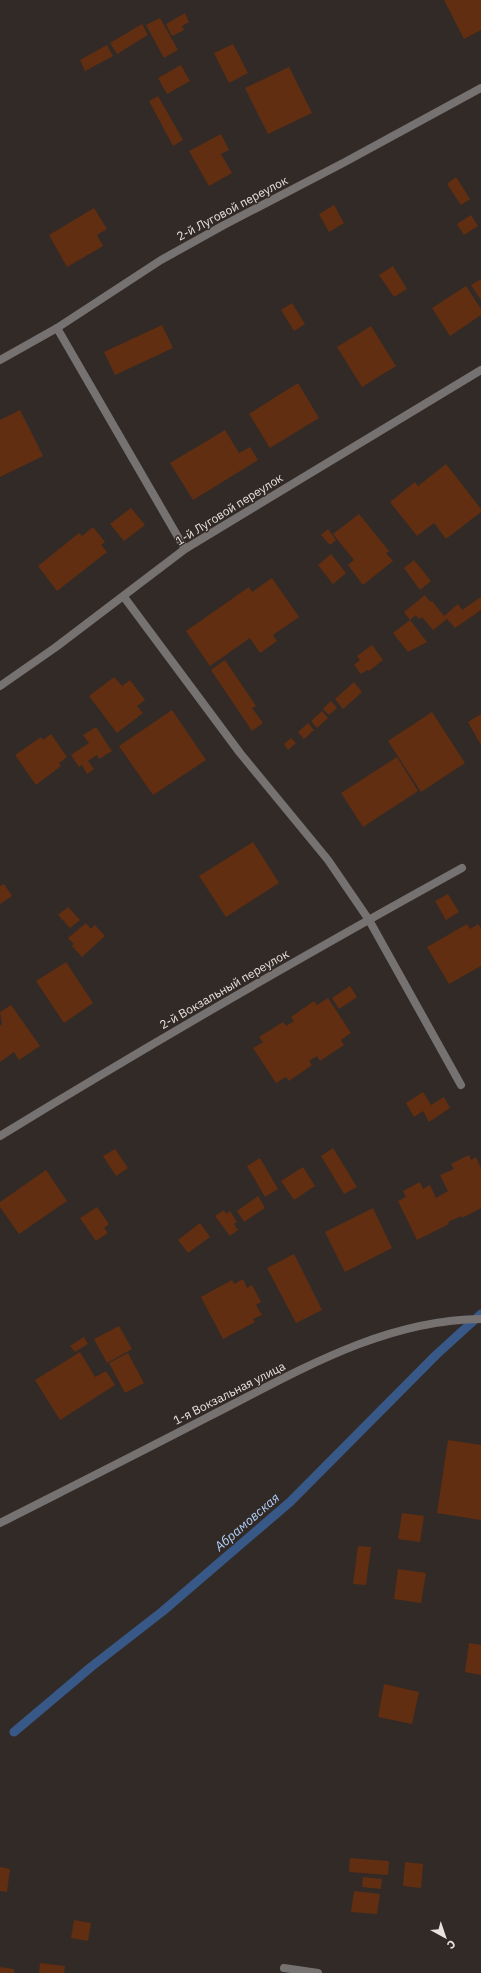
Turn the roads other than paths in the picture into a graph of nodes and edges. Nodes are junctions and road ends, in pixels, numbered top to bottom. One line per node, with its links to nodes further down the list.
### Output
1 (481, 88): 2 (street, 2-й Луговой переулок)
2 (57, 328): 3 (street, 2-й Луговой переулок); 5 (street)
3 (0, 360)
4 (481, 370): 5 (street, 1-й Луговой переулок)
5 (185, 549): 6 (street, 1-й Луговой переулок)
6 (124, 596): 7 (street, 1-й Луговой переулок); 9 (street)
7 (0, 686)
8 (462, 868): 9 (street, 2-й Вокзальный переулок)
9 (369, 920): 10 (street); 11 (street, 2-й Вокзальный переулок)
10 (461, 1085)
11 (0, 1136)
12 (481, 1318): 13 (street, 1-я Вокзальная улица)
13 (0, 1523)
14 (284, 1968): 15 (street)
15 (318, 1973)

